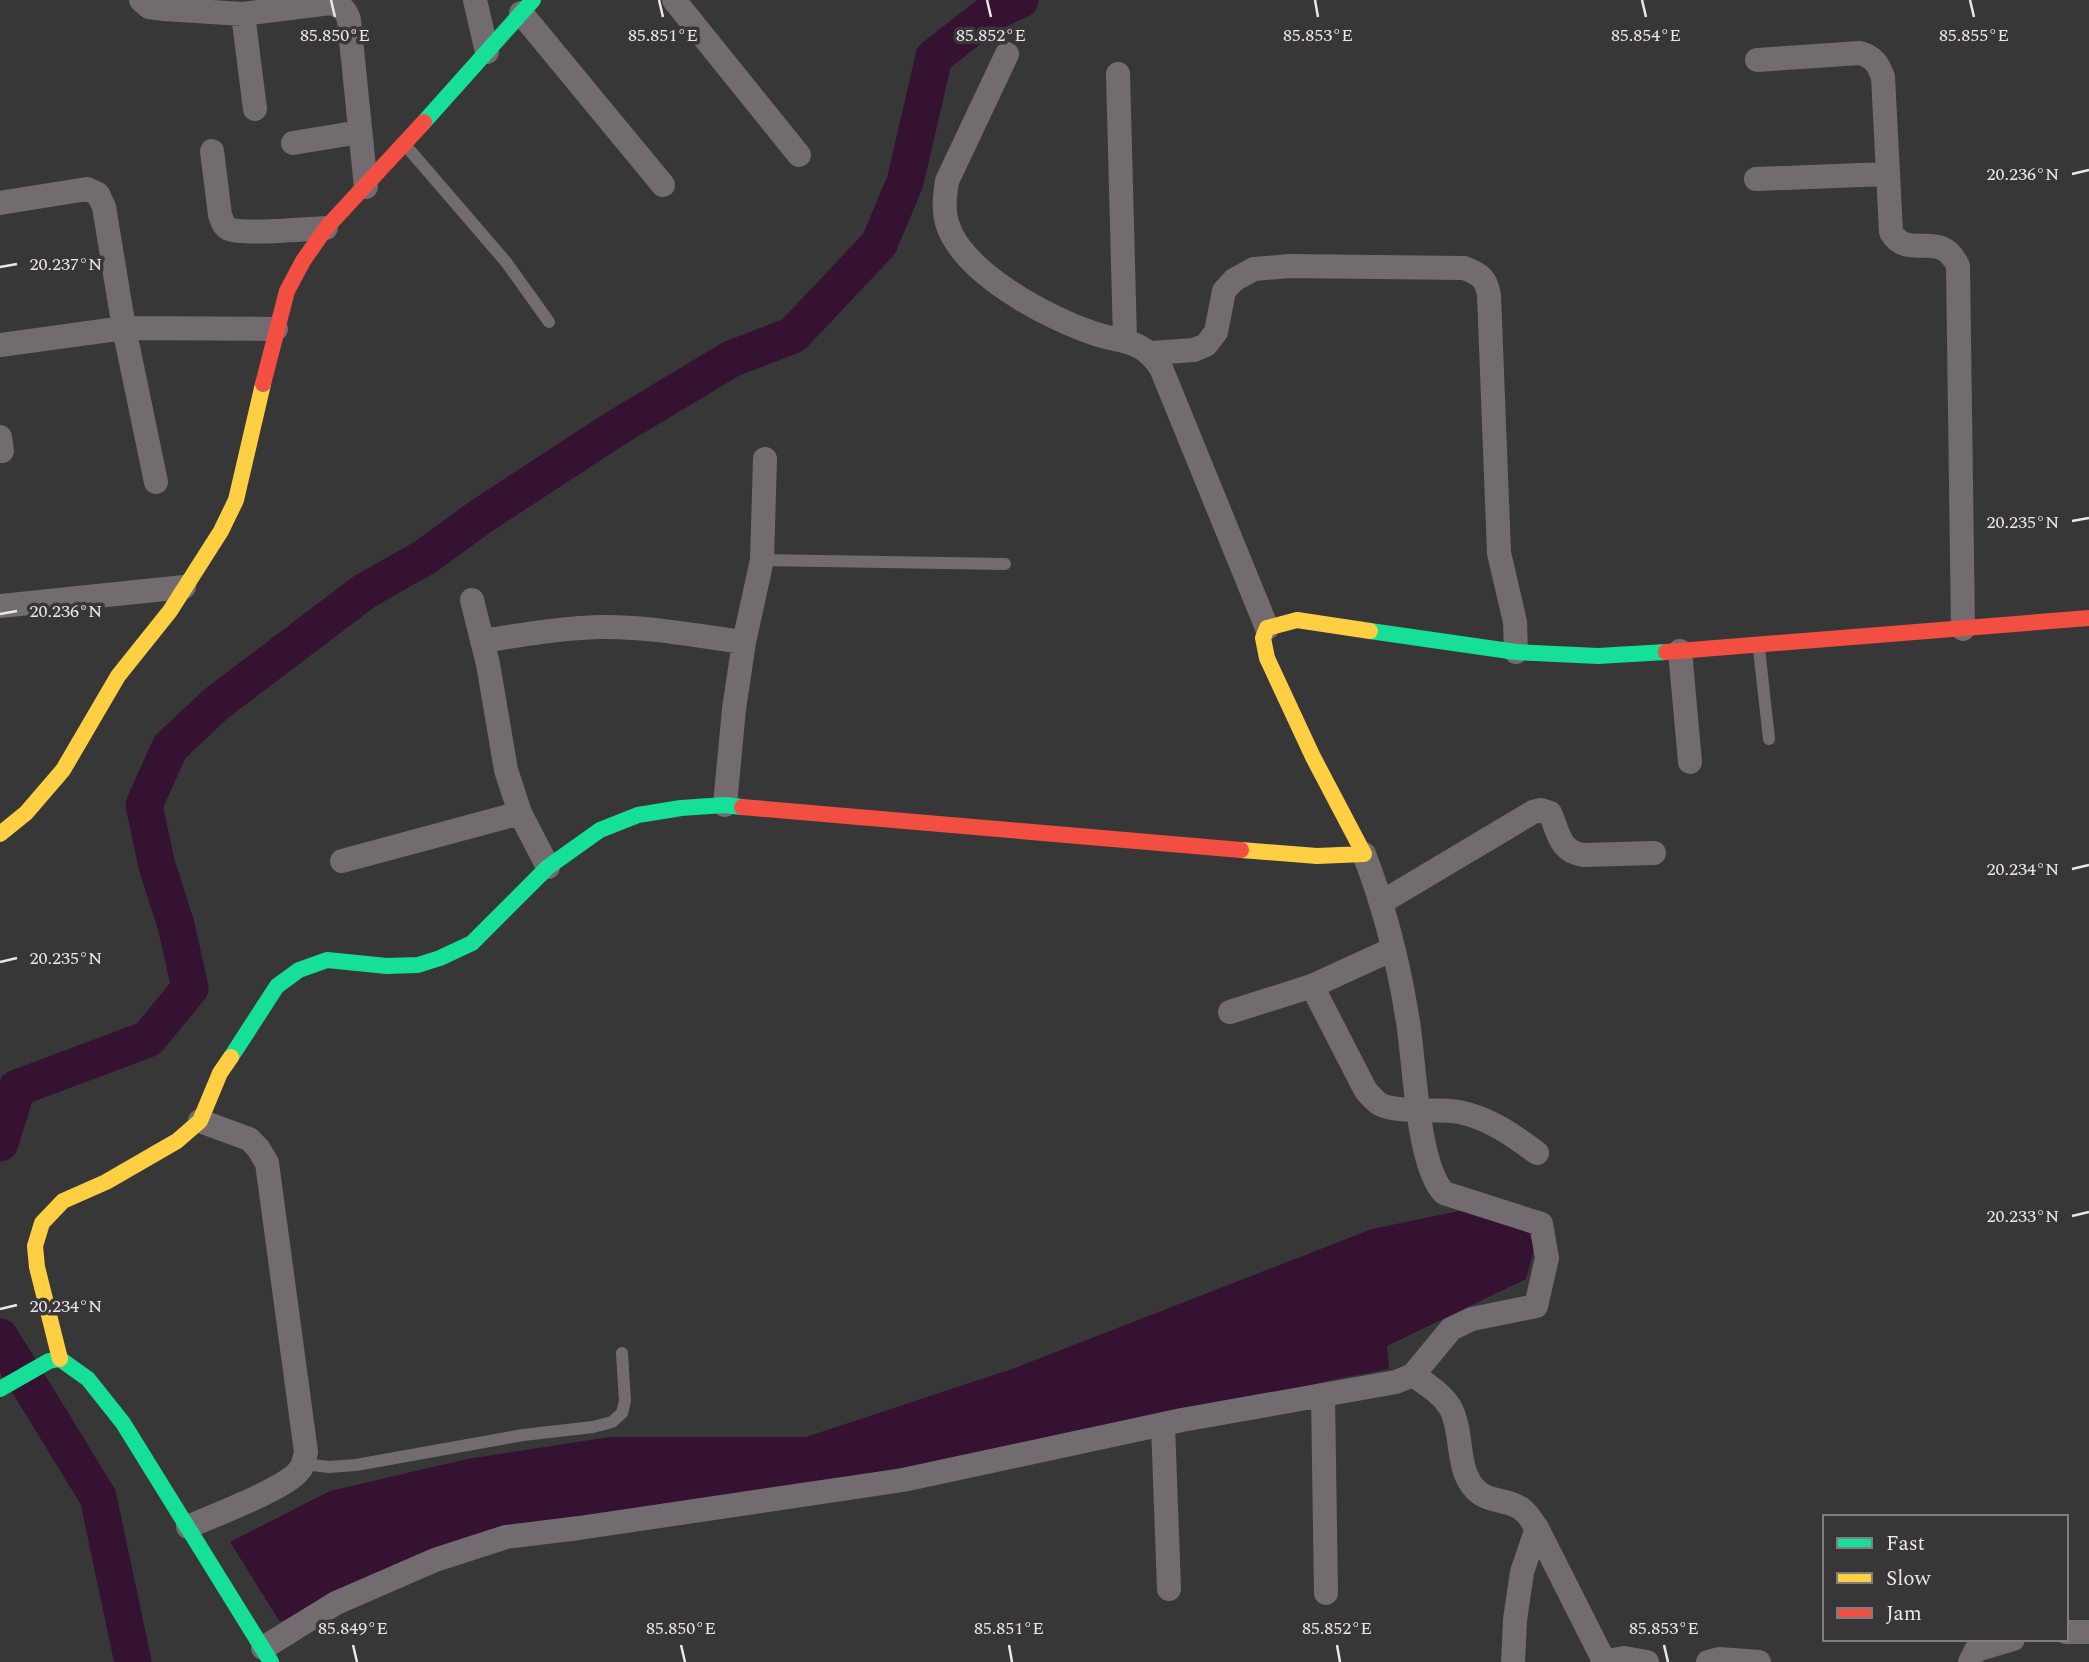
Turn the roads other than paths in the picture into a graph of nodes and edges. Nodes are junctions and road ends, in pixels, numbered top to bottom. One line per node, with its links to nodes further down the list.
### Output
1 (141, 0): 5 (street)
2 (475, 0): 6 (street)
3 (674, 0): 15 (street)
4 (527, 6): 6 (street); 18 (street)
5 (243, 14): 10 (street); 11 (street)
6 (486, 52): 13 (street)
7 (1007, 54): 25 (street)
8 (1757, 60): 16 (street)
9 (1118, 74): 25 (street)
10 (255, 108)
11 (360, 132): 12 (street); 19 (street)
12 (293, 143)
13 (404, 144): 19 (street); 22 (lane)
14 (212, 151): 21 (street)
15 (799, 155)
16 (1887, 174): 17 (street); 37 (street)
17 (1756, 179)
18 (663, 185)
19 (366, 187): 21 (street)
20 (0, 204): 23 (street)
21 (326, 228): 24 (street)
22 (549, 322)
23 (124, 328): 24 (street); 26 (street); 29 (street)
24 (276, 329): 32 (street)
25 (1125, 339): 27 (street)
26 (0, 345)
27 (1151, 353): 36 (street); 42 (street)
28 (765, 459): 30 (street)
29 (156, 482)
30 (762, 561): 31 (lane); 39 (street)
31 (1005, 564)
32 (184, 587): 34 (street); 47 (street)
33 (472, 600): 38 (street)
34 (0, 606)
35 (2089, 618): 37 (street)
36 (1267, 628): 42 (street); 49 (street)
37 (1963, 629): 40 (street)
38 (482, 642): 39 (street); 46 (street)
39 (744, 642): 45 (street)
40 (1759, 646): 41 (street); 43 (lane)
41 (1680, 651): 42 (street); 44 (street)
42 (1516, 652)
43 (1769, 739)
44 (1690, 762)
45 (725, 805): 49 (street); 51 (street)
46 (520, 813): 50 (street); 51 (street)
47 (0, 834)
48 (1654, 853): 52 (street)
49 (1364, 854): 52 (street)
50 (342, 861)
51 (548, 867): 57 (street)
52 (1382, 902): 53 (street)
53 (1392, 949): 54 (street); 56 (street)
54 (1312, 986): 55 (street); 56 (street)
55 (1230, 1012)
56 (1418, 1109): 58 (street); 61 (street)
57 (201, 1121): 60 (street); 65 (street)
58 (1537, 1153)
59 (622, 1353): 65 (lane)
60 (55, 1360): 62 (street); 67 (street)
61 (1413, 1375): 63 (street); 66 (street)
62 (0, 1390)
63 (1324, 1395): 64 (street); 69 (street)
64 (1163, 1425): 68 (street); 73 (street)
65 (304, 1464): 67 (street)
66 (1537, 1528): 74 (street); 75 (street)
67 (193, 1535): 73 (street)
68 (1169, 1588)
69 (1326, 1593)
70 (2068, 1632): 71 (street)
71 (2089, 1632)
72 (2006, 1641): 79 (street)
73 (262, 1649)
74 (1603, 1661): 76 (street)
75 (1513, 1662)
76 (1647, 1662)
77 (1708, 1662): 78 (street)
78 (1759, 1662)
79 (1970, 1662)

